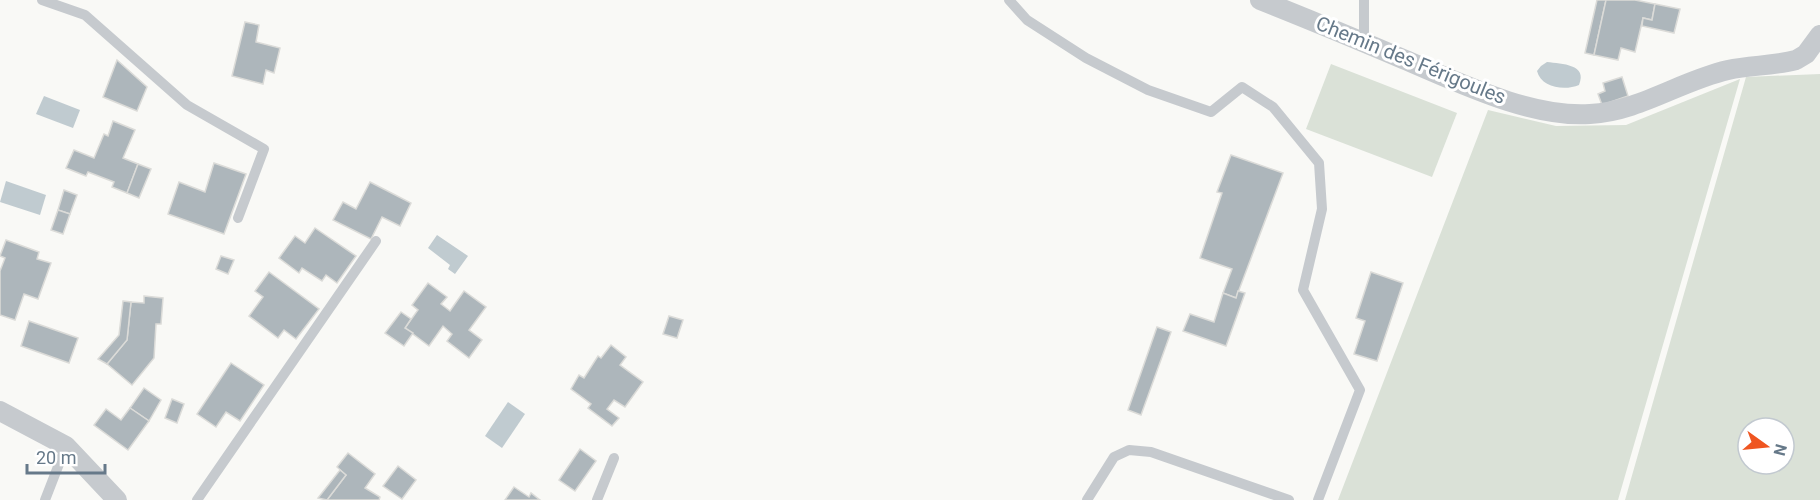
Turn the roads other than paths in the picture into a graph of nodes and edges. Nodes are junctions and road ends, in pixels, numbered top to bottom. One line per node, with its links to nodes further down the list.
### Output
1 (42, 0): 8 (lane)
2 (1009, 0): 19 (lane)
3 (1364, 0): 6 (lane)
4 (1268, 2): 6 (street, Chemin des Férigoules)
5 (1820, 35): 7 (street, Chemin des Férigoules)
6 (1364, 42): 7 (street, Chemin des Férigoules)
7 (1813, 56)
8 (238, 218)
9 (376, 241): 15 (lane)
10 (0, 411): 11 (street)
11 (66, 446): 13 (lane); 14 (street)
12 (614, 459): 16 (lane)
13 (45, 500)
14 (117, 500)
15 (197, 500)
16 (597, 500)
17 (1087, 500): 18 (lane)
18 (1288, 500)
19 (1318, 500)

